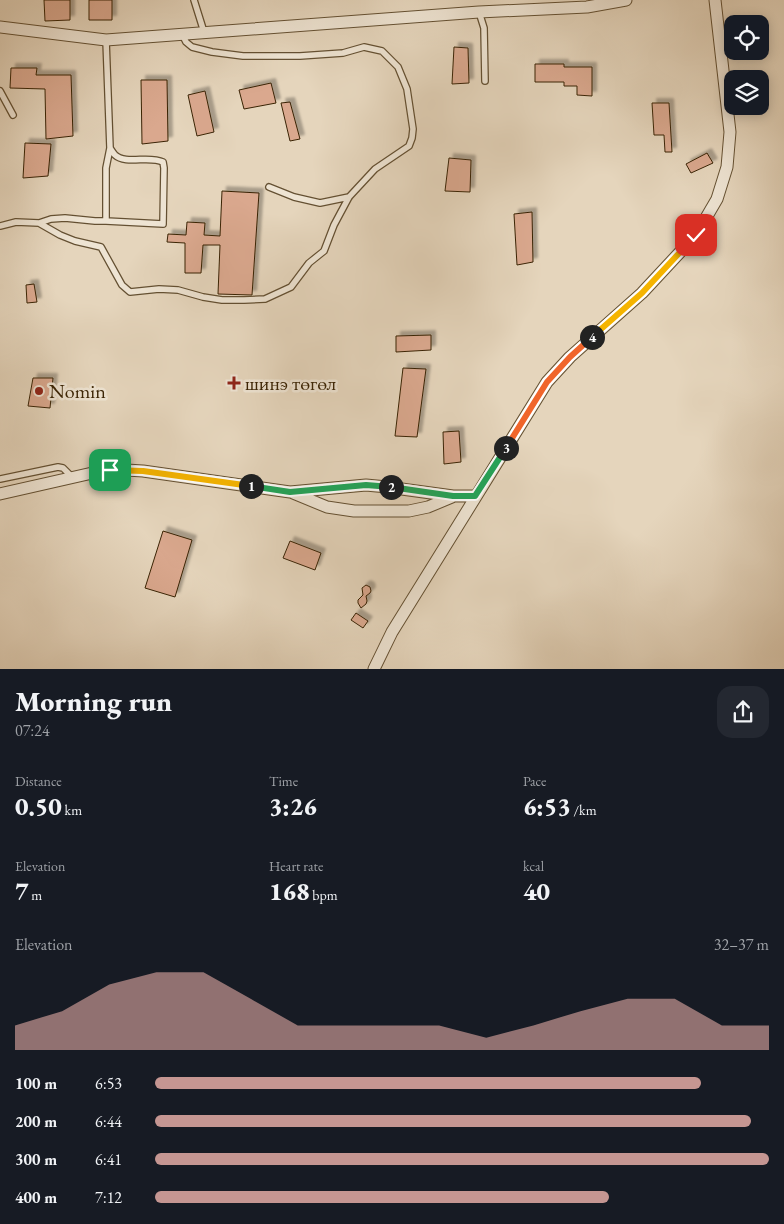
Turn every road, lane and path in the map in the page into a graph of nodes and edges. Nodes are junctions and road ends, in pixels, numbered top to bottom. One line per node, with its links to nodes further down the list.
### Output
1 (194, 0): 6 (lane)
2 (626, 0): 4 (street)
3 (715, 0): 23 (street)
4 (479, 12): 6 (street); 9 (lane)
5 (0, 27): 8 (street)
6 (204, 32): 7 (street)
7 (182, 34): 8 (street); 14 (lane)
8 (106, 40): 12 (lane)
9 (485, 81)
10 (0, 91): 11 (lane)
11 (13, 115)
12 (110, 148): 15 (lane); 15 (lane)
13 (269, 187): 14 (lane)
14 (350, 197): 16 (lane)
15 (106, 221): 16 (lane)
16 (38, 223): 17 (lane)
17 (0, 226)
18 (72, 478): 19 (lane); 20 (street); 21 (street)
19 (0, 479)
20 (290, 492): 22 (street); 22 (street)
21 (0, 494)
22 (453, 496): 23 (street)
23 (475, 496): 24 (street)
24 (374, 669)

